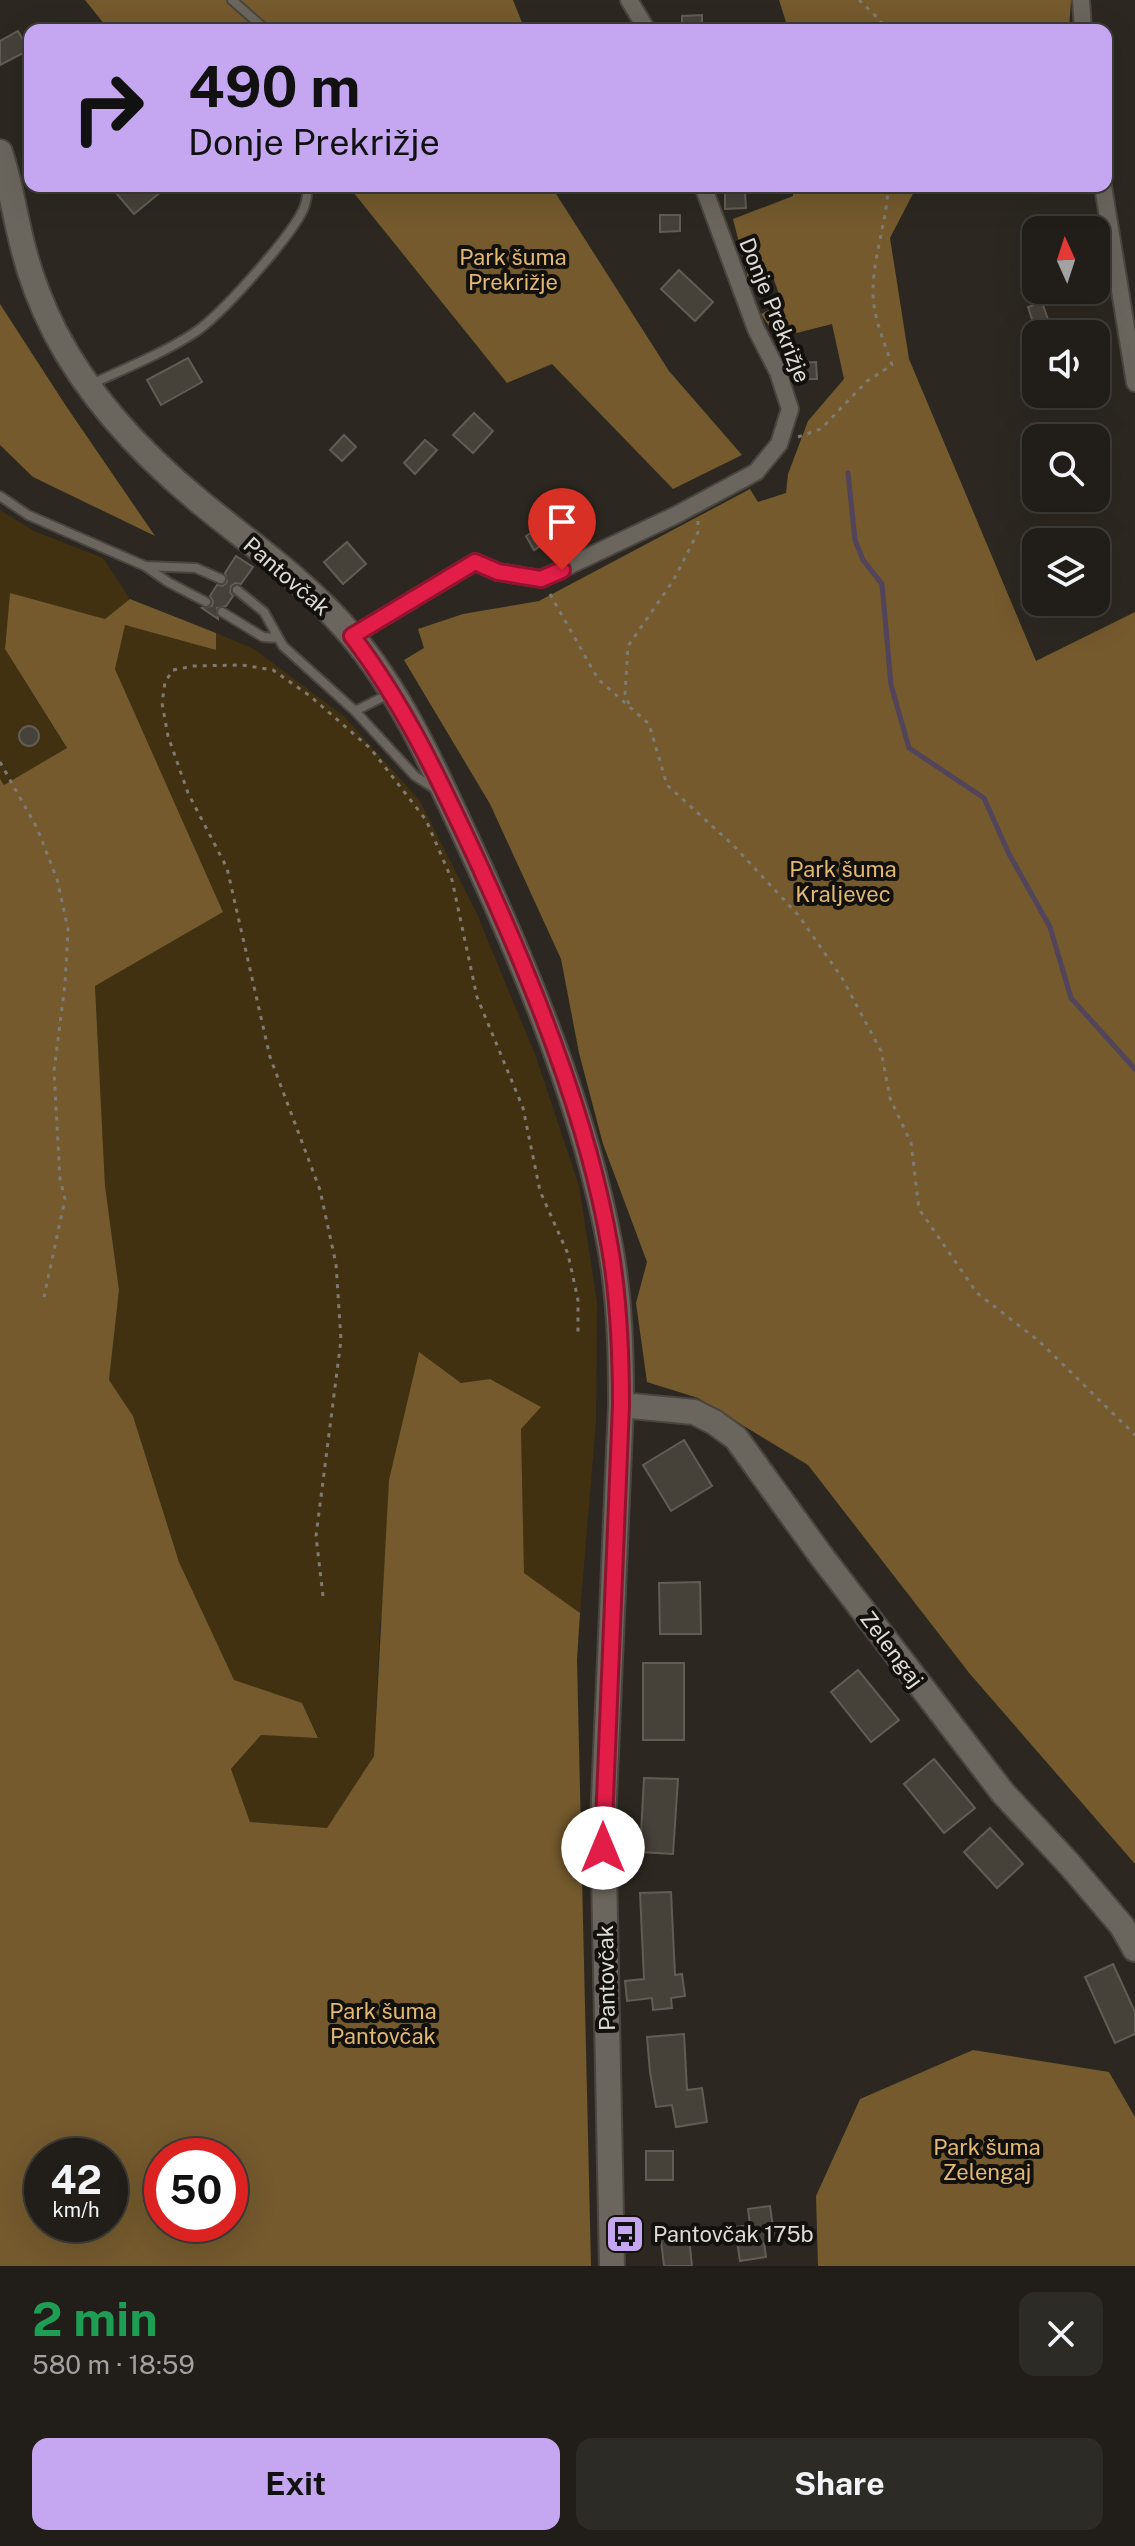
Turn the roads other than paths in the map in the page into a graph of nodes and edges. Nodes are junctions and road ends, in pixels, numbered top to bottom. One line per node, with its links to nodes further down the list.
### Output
1 (232, 0): 4 (lane)
2 (629, 0): 5 (street)
3 (1081, 0): 6 (street)
4 (259, 24)
5 (643, 24)
6 (1083, 24)
7 (0, 152): 12 (main road, Pantovčak)
8 (308, 192): 12 (lane)
9 (705, 192): 19 (street, Donje Prekrižje)
10 (1104, 192): 11 (street)
11 (1135, 383)
12 (89, 385): 19 (main road, Pantovčak)
13 (0, 496): 14 (lane)
14 (145, 566): 15 (lane); 17 (lane)
15 (221, 579)
16 (237, 590): 20 (lane)
17 (206, 602)
18 (222, 612): 20 (lane)
19 (352, 636): 21 (main road, Pantovčak)
20 (277, 638): 22 (lane)
21 (391, 693): 22 (lane); 23 (main road, Pantovčak)
22 (355, 711): 23 (lane)
23 (448, 798): 24 (main road, Pantovčak)
24 (621, 1405): 25 (main road, Zelengaj); 26 (main road, Pantovčak)
25 (1135, 1949)
26 (612, 2266)

